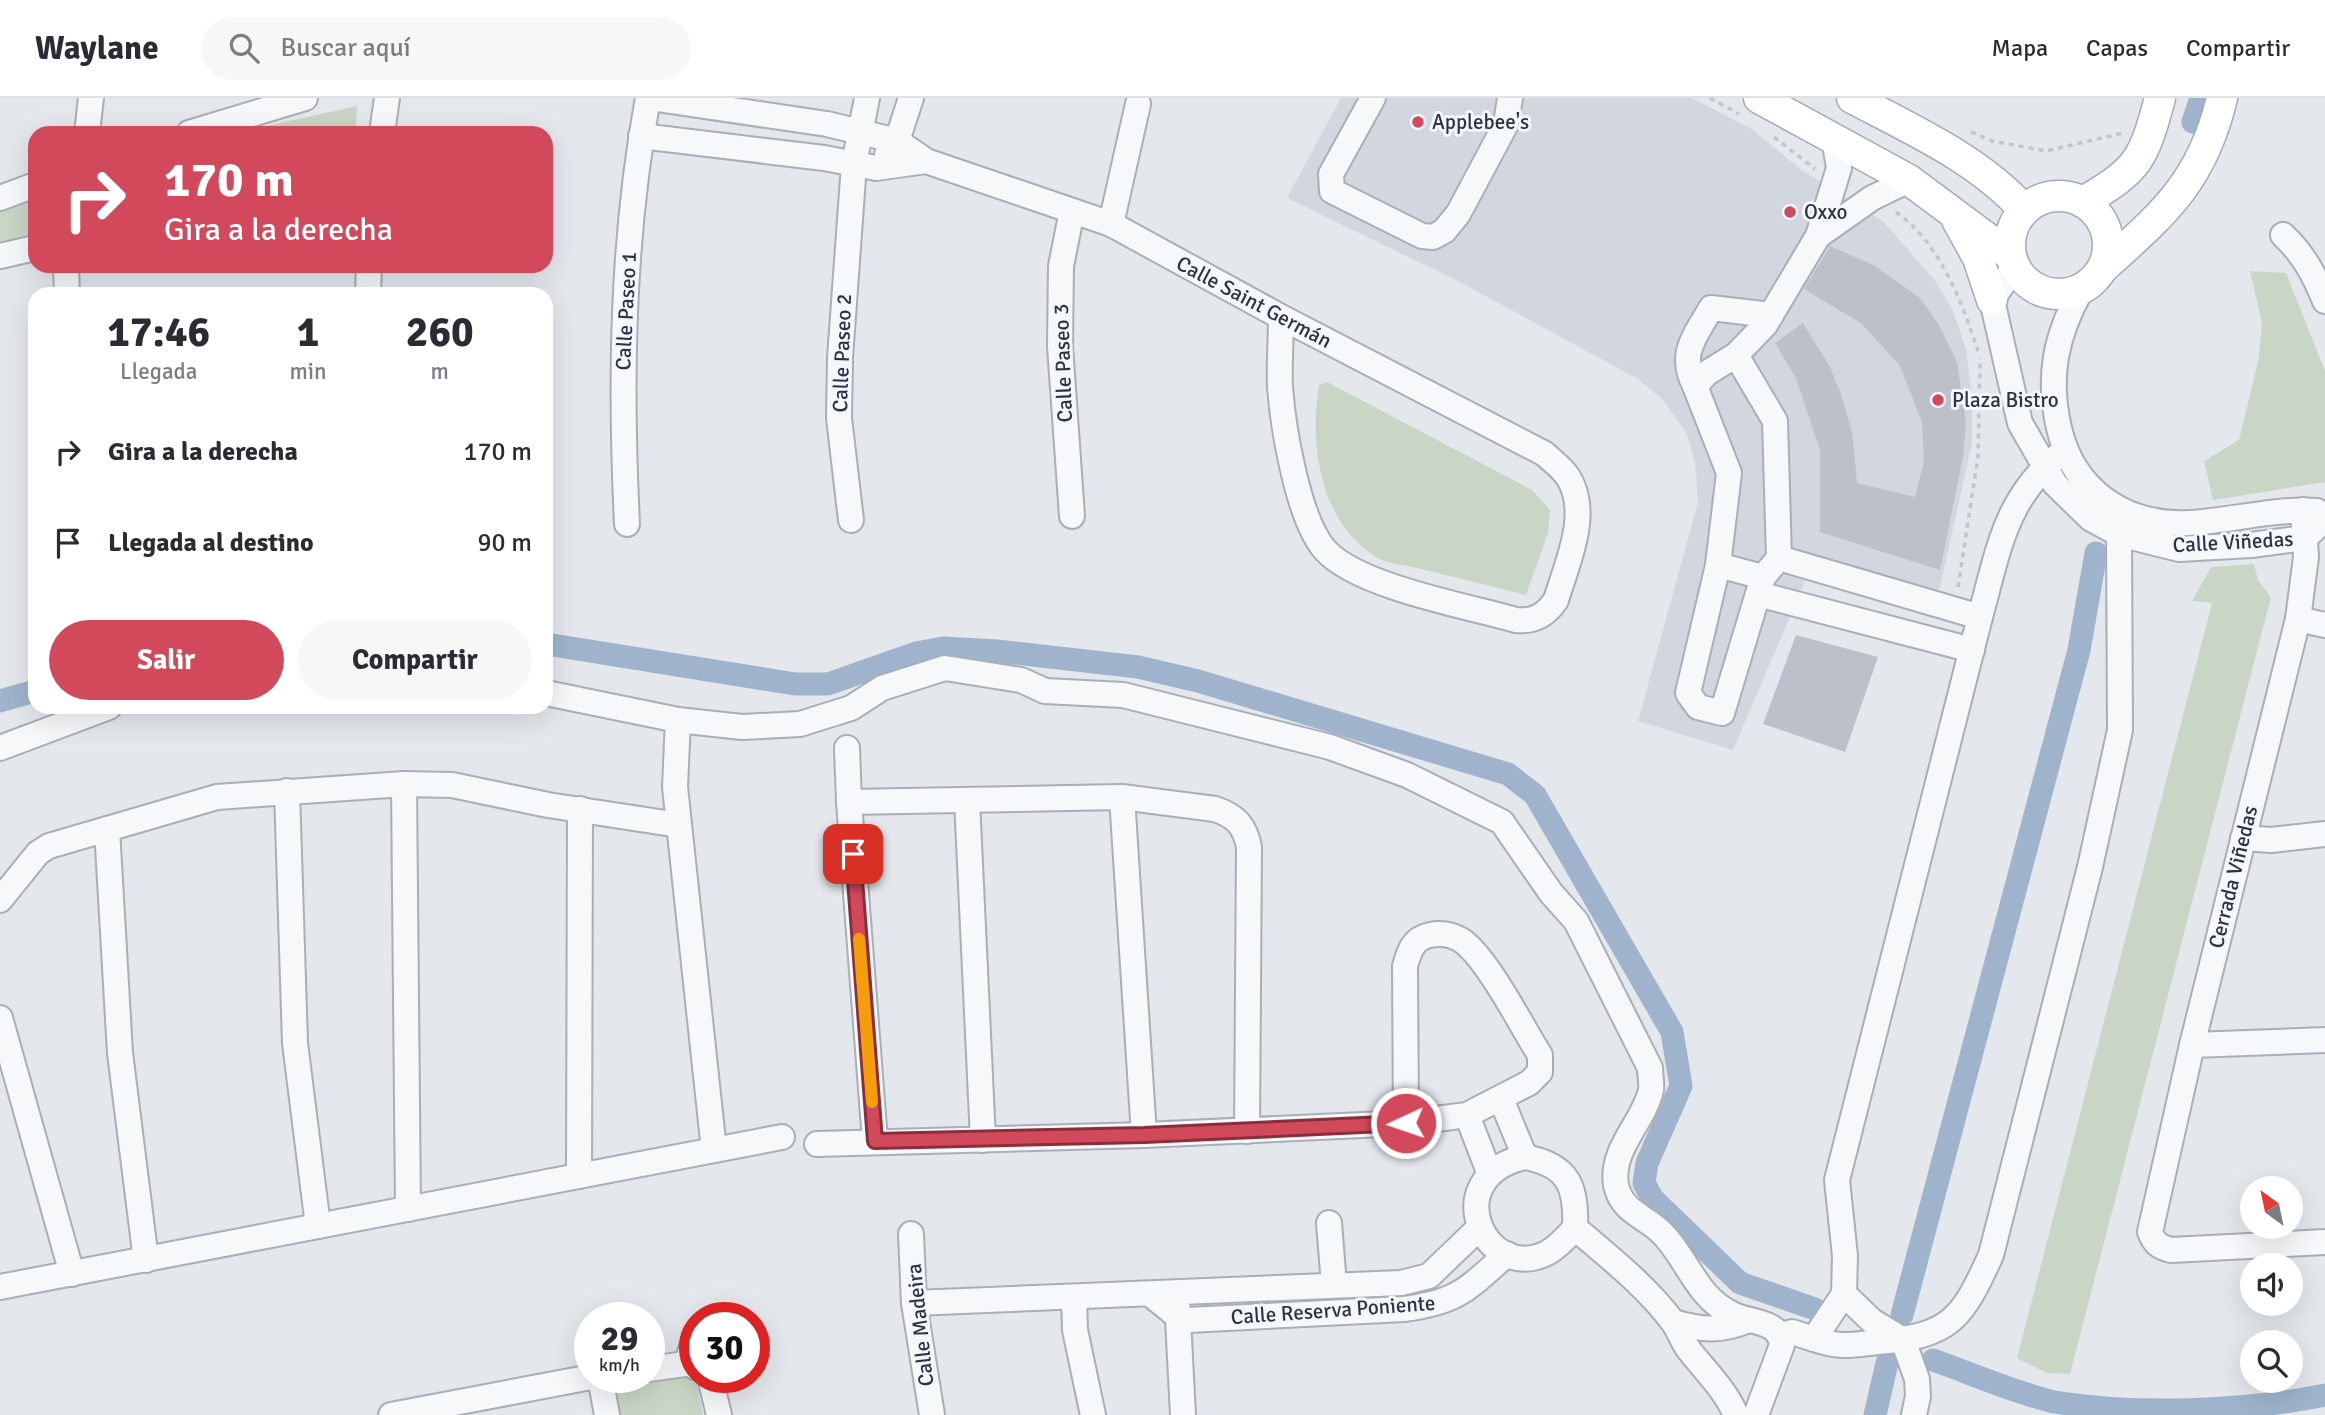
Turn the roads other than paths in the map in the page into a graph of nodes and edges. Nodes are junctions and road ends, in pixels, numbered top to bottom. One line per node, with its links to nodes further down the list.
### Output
1 (90, 98): 14 (street)
2 (305, 98): 15 (street)
3 (387, 98): 16 (street)
4 (649, 98): 17 (street, Calle Saint Germán); 18 (street, Calle Paseo 1)
5 (867, 98): 17 (street, Calle Paseo 2)
6 (911, 98): 20 (street)
7 (1373, 98): 11 (street)
8 (1852, 98): 28 (main road)
9 (2160, 98): 26 (main road)
10 (2222, 98): 36 (main road)
11 (1508, 99)
12 (1138, 104): 30 (street)
13 (1754, 109): 19 (main road)
14 (88, 126)
15 (212, 126)
16 (383, 126)
17 (860, 132): 20 (street, Calle Saint Germán); 22 (street, Calle Paseo 2)
18 (641, 136): 22 (street, Calle Saint Germán); 50 (street, Calle Paseo 1)
19 (1834, 138): 23 (main road); 32 (street)
20 (897, 141): 21 (street, Calle Saint Germán); 22 (street)
21 (926, 161): 22 (street, Calle Saint Germán); 29 (street, Calle Saint Germán)
22 (862, 173): 48 (street, Calle Paseo 2)
23 (1909, 180): 27 (main road); 32 (street)
24 (28, 188): 25 (street)
25 (0, 198)
26 (2083, 202): 28 (main road); 36 (main road)
27 (1949, 208): 35 (main road); 38 (main road)
28 (2024, 210): 35 (main road)
29 (1072, 211): 30 (street, Calle Saint Germán); 47 (street, Calle Paseo 3)
30 (1111, 224): 41 (street, Calle Saint Germán)
31 (2283, 235): 39 (street)
32 (1818, 236): 40 (street)
33 (28, 250): 34 (street)
34 (0, 256)
35 (2012, 261): 37 (main road); 38 (street)
36 (2103, 268): 37 (main road)
37 (2081, 290): 44 (street, Calle Viñedas)
38 (1992, 300): 45 (street, Calle Viñedas)
39 (2325, 301)
40 (1771, 315): 42 (street); 43 (street)
41 (1281, 317): 41 (street, Calle Saint Germán)
42 (1736, 355): 43 (street); 54 (street)
43 (1695, 386): 55 (street)
44 (2064, 451): 45 (street); 49 (street, Calle Viñedas)
45 (2042, 467): 51 (street, Calle Viñedas); 57 (street)
46 (2318, 514): 49 (street, Calle Viñedas); 52 (street, Cerrada Viñedas)
47 (1072, 516)
48 (851, 520)
49 (2185, 523): 53 (street)
50 (627, 524)
51 (2119, 534): 53 (street, Calle Viñedas); 113 (street)
52 (2305, 538): 53 (street, Calle Viñedas); 58 (street, Cerrada Viñedas)
53 (2179, 550)
54 (1779, 558): 56 (street); 57 (street)
55 (1718, 565): 56 (street); 56 (street)
56 (1760, 585): 60 (street)
57 (1980, 617): 60 (street)
58 (2298, 619): 59 (street); 75 (street, Cerrada Viñedas)
59 (2325, 625)
60 (1972, 650): 105 (street)
61 (553, 694): 63 (street)
62 (90, 714): 64 (street)
63 (678, 720): 72 (street); 109 (street)
64 (0, 748)
65 (847, 748): 70 (street)
66 (404, 783): 67 (street); 71 (street); 93 (street)
67 (287, 791): 73 (street); 95 (street)
68 (1122, 797): 69 (street); 83 (street); 84 (street)
69 (967, 800): 70 (street); 86 (street)
70 (849, 802): 87 (street)
71 (580, 809): 72 (street); 92 (street)
72 (679, 825): 89 (street)
73 (107, 829): 76 (street); 101 (street)
74 (2325, 834): 75 (street)
75 (2242, 838): 79 (street, Cerrada Viñedas)
76 (5, 885)
77 (0, 1018): 102 (street)
78 (2325, 1040): 79 (street)
79 (2192, 1045): 99 (street, Cerrada Viñedas)
80 (1501, 1099): 81 (street); 82 (street); 90 (street)
81 (1466, 1115): 82 (street); 91 (street)
82 (1406, 1123): 83 (street)
83 (1247, 1131): 84 (street)
84 (1144, 1135): 86 (street)
85 (782, 1137): 89 (street)
86 (983, 1140): 87 (street)
87 (875, 1141): 88 (street)
88 (817, 1144)
89 (713, 1150): 92 (street)
90 (1525, 1157): 91 (street); 97 (street)
91 (1489, 1172): 96 (street)
92 (579, 1176): 93 (street)
93 (408, 1209): 95 (street)
94 (1329, 1223): 103 (street)
95 (318, 1226): 101 (street)
96 (1479, 1228): 100 (street); 103 (street, Calle Reserva Poniente)
97 (1576, 1228): 100 (street); 110 (street)
98 (911, 1234): 107 (street, Calle Madeira)
99 (2325, 1242)
100 (1507, 1254): 108 (street, Calle Reserva Poniente)
101 (146, 1259): 102 (street)
102 (72, 1274): 104 (street)
103 (1334, 1285): 108 (street, Calle Reserva Poniente)
104 (0, 1287)
105 (1844, 1294): 112 (street); 113 (street)
106 (1074, 1297): 107 (street, Calle Reserva Poniente); 108 (street, Calle Reserva Poniente); 121 (street)
107 (914, 1303): 120 (street, Calle Madeira)
108 (1177, 1303): 122 (street)
109 (1749, 1320): 110 (street); 111 (street)
110 (1673, 1322): 123 (street)
111 (1781, 1335): 112 (street); 124 (street)
112 (1814, 1339): 113 (street)
113 (1903, 1340): 125 (street)
114 (574, 1380): 117 (street)
115 (603, 1393): 118 (street)
116 (709, 1393): 119 (street)
117 (391, 1415)
118 (607, 1415)
119 (719, 1415)
120 (932, 1415)
121 (1093, 1415)
122 (1183, 1415)
123 (1736, 1415)
124 (1756, 1415)
125 (1914, 1415)

